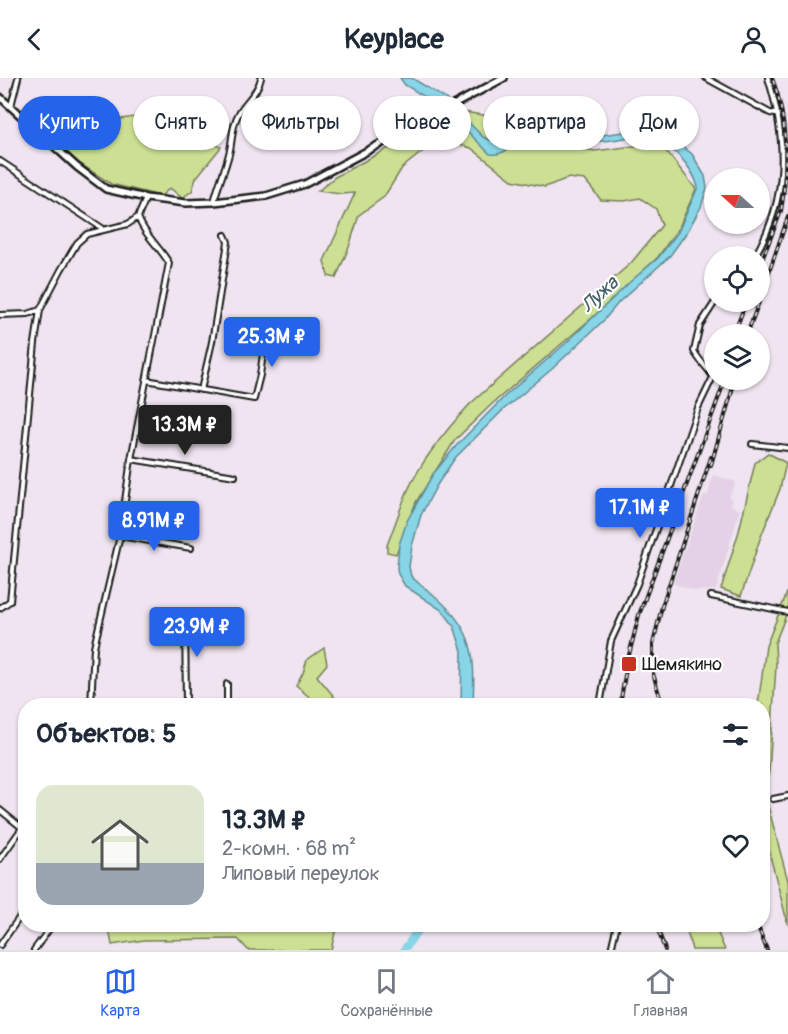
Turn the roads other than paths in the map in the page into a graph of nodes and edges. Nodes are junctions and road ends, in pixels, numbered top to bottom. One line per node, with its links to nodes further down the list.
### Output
1 (18, 78): 8 (street)
2 (254, 78): 6 (street)
3 (504, 78): 12 (street)
4 (706, 78): 9 (street)
5 (768, 78): 9 (street)
6 (261, 79): 12 (street)
7 (0, 97): 8 (street)
8 (11, 106): 11 (street)
9 (780, 115): 16 (street)
10 (0, 161): 14 (street)
11 (146, 198): 12 (street); 13 (street)
12 (214, 202)
13 (138, 217): 14 (street); 21 (street)
14 (103, 228): 17 (street)
15 (225, 235): 22 (street)
16 (761, 246)
17 (40, 310): 19 (street); 30 (street)
18 (709, 312): 37 (street)
19 (0, 315)
20 (266, 333): 22 (street)
21 (146, 380): 22 (street); 25 (street)
22 (201, 390)
23 (752, 444): 24 (street)
24 (788, 448)
25 (131, 459): 26 (street); 27 (street)
26 (235, 476)
27 (120, 536): 28 (street); 34 (street)
28 (191, 548)
29 (711, 596): 31 (street)
30 (0, 608)
31 (788, 612)
32 (184, 614): 35 (street)
33 (227, 684): 36 (street)
34 (92, 698)
35 (186, 698)
36 (227, 698)
37 (601, 698)
38 (788, 796): 39 (street)
39 (773, 799)
40 (0, 810): 41 (street)
41 (18, 824)
42 (18, 837): 43 (street)
43 (0, 860)
44 (18, 919): 47 (street)
45 (47, 932): 48 (street)
46 (615, 932): 49 (street)
47 (0, 945)
48 (34, 950)
49 (611, 950)

